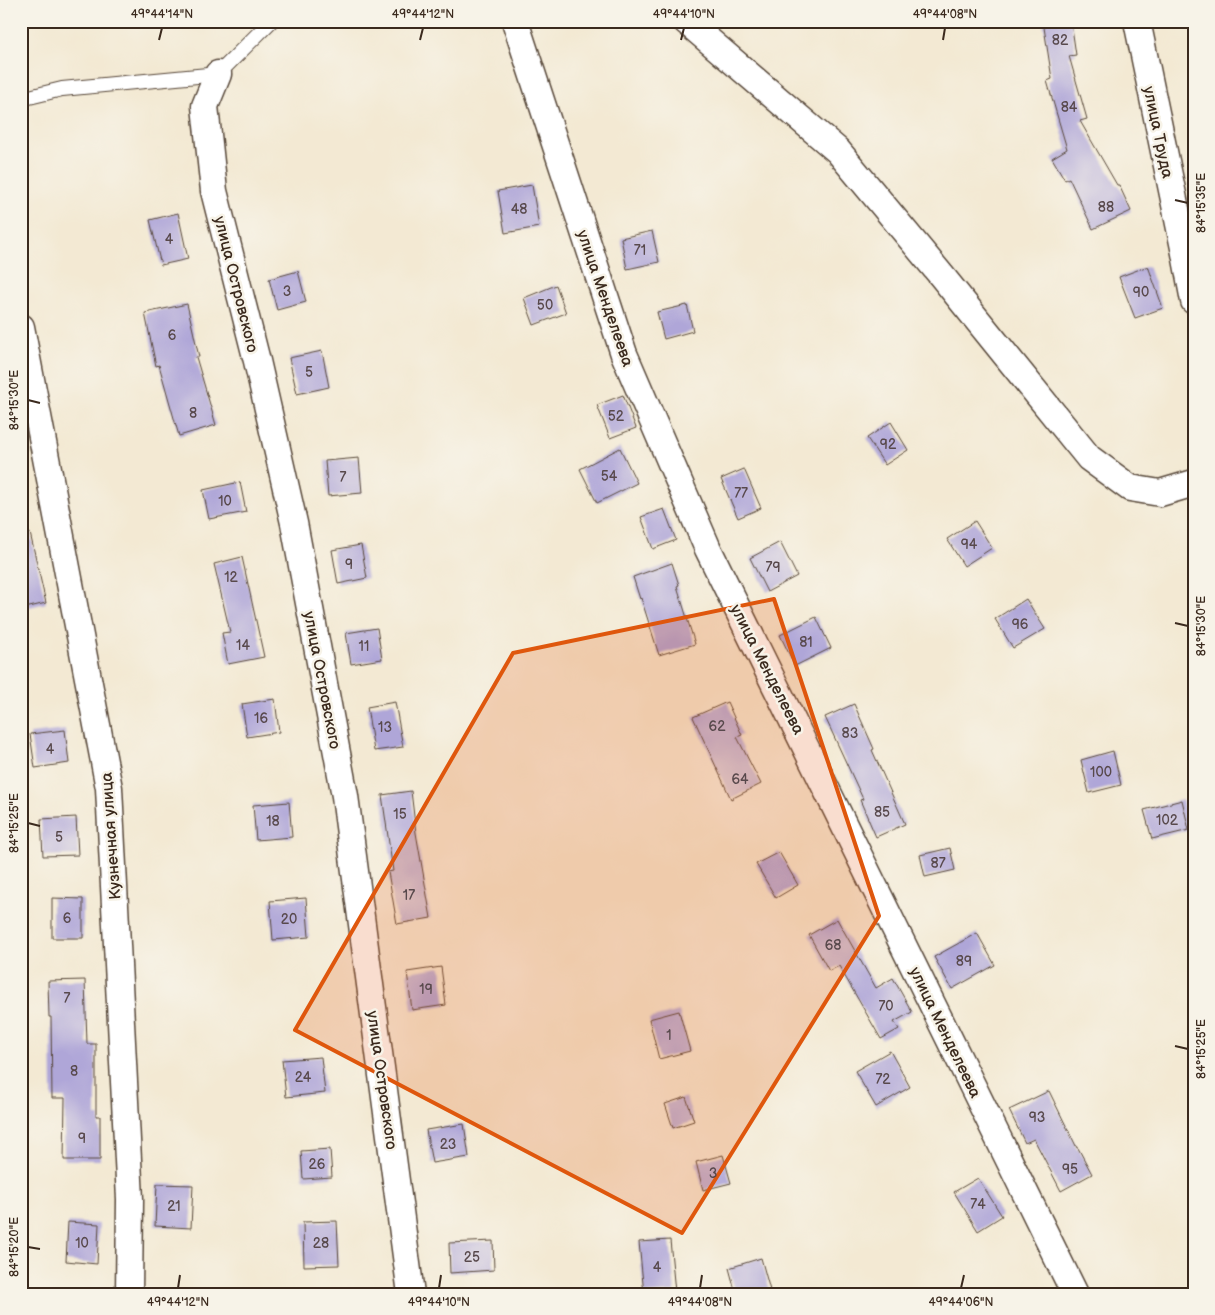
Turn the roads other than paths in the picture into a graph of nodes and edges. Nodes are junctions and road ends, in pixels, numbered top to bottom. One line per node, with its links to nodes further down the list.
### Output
1 (271, 21): 5 (lane)
2 (515, 21): 12 (street, улица Менделеева)
3 (686, 21): 9 (street)
4 (1137, 21): 7 (street, улица Труда)
5 (218, 74): 6 (lane); 11 (street, улица Островского)
6 (21, 99)
7 (1194, 301)
8 (21, 327): 10 (street, Кузнечная улица)
9 (1194, 484)
10 (129, 1294)
11 (411, 1294)
12 (1075, 1294)

